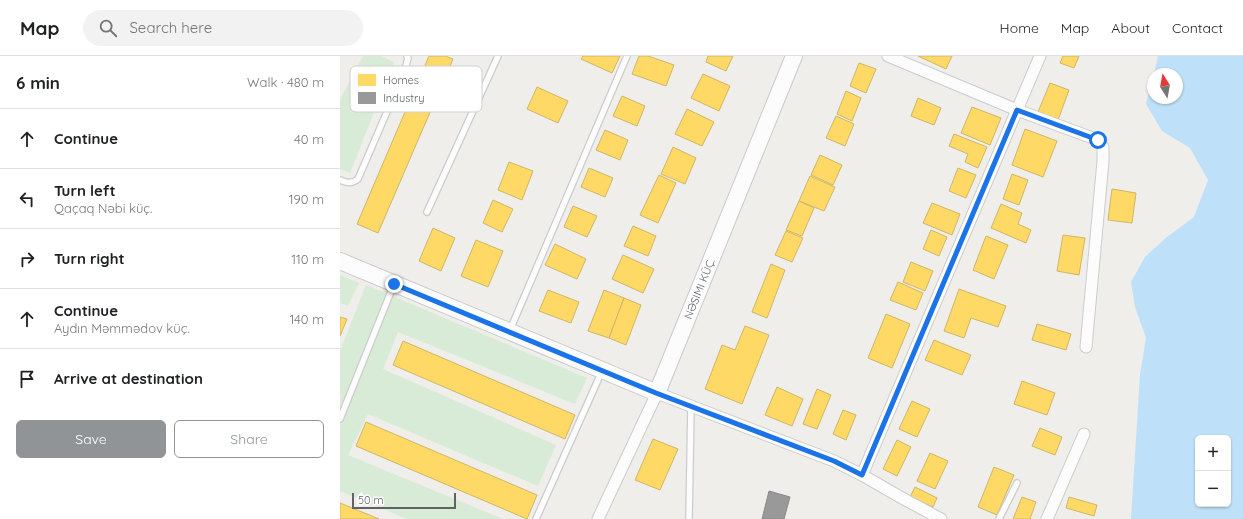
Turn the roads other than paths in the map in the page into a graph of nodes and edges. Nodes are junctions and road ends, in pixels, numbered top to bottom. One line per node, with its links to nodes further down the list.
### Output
1 (407, 56): 7 (lane)
2 (498, 56): 8 (lane)
3 (627, 56): 16 (lane)
4 (794, 56): 19 (street, NƏSIMI KÜÇ.)
5 (888, 56): 9 (street)
6 (1040, 56): 9 (street)
7 (406, 66)
8 (482, 91)
9 (1017, 110): 17 (street); 23 (street)
10 (387, 112): 12 (lane)
11 (473, 112): 13 (lane)
12 (340, 180)
13 (427, 212)
14 (340, 261): 15 (street)
15 (394, 284): 16 (street); 21 (lane)
16 (509, 332): 18 (street)
17 (1086, 347)
18 (602, 371): 19 (street); 25 (lane)
19 (656, 393): 20 (street); 26 (street, NƏSIMI KÜÇ.)
20 (691, 406): 23 (street); 27 (lane)
21 (340, 419)
22 (1084, 434): 30 (street)
23 (862, 475): 28 (street)
24 (1017, 483): 29 (lane)
25 (536, 519)
26 (598, 519)
27 (689, 519)
28 (941, 519)
29 (999, 519)
30 (1047, 519)

